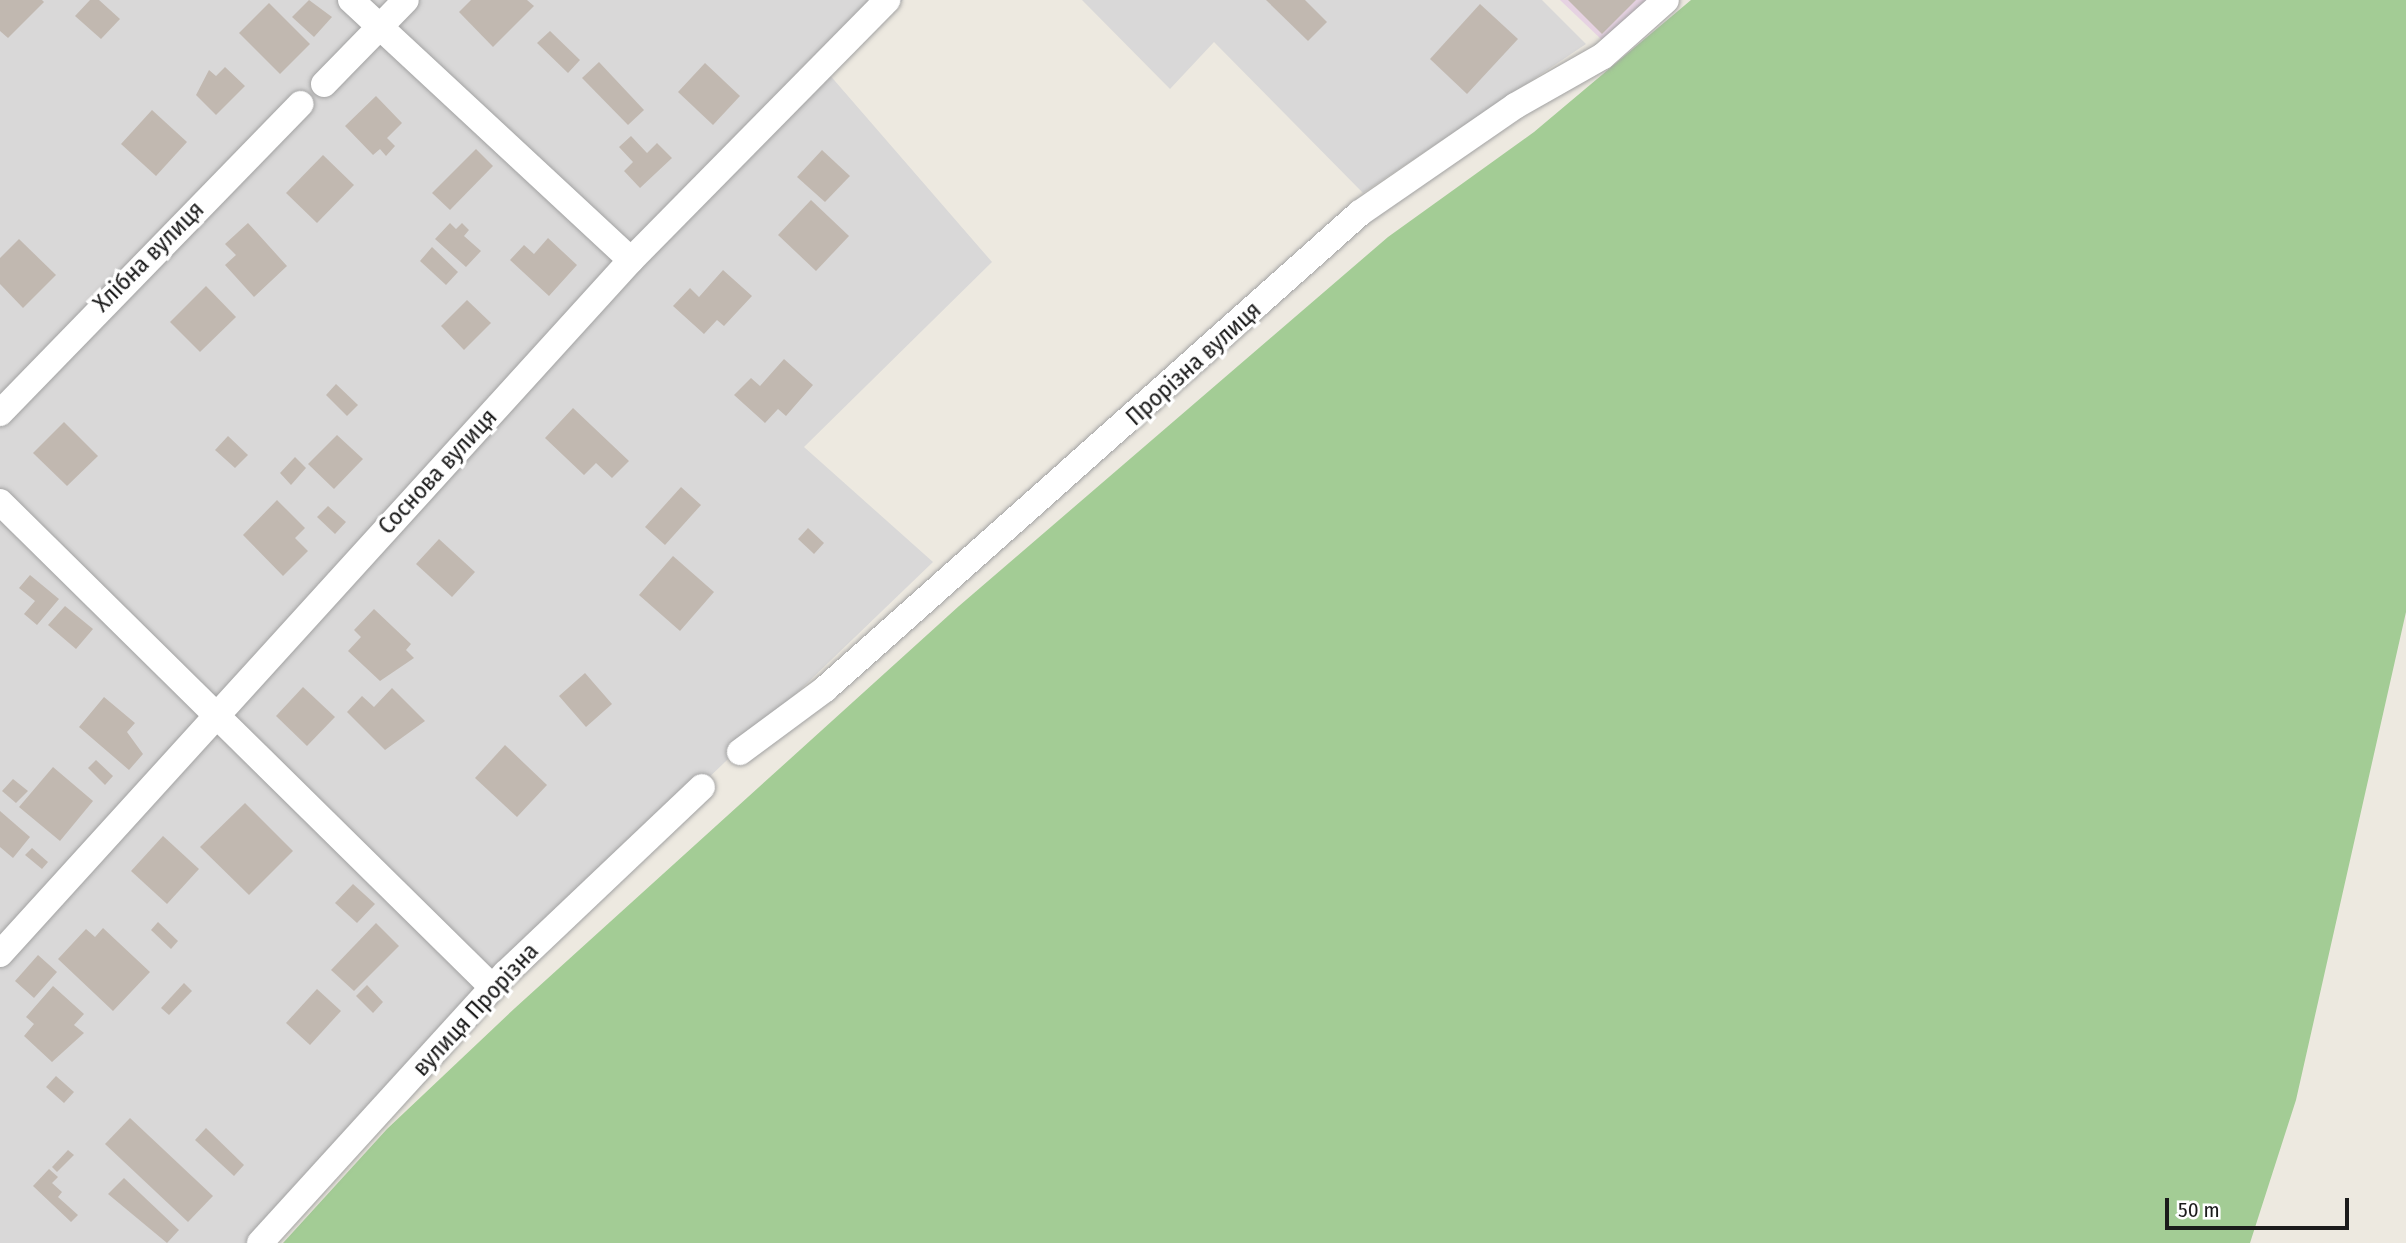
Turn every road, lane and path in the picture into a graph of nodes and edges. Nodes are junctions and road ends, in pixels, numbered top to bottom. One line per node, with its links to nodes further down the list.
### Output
1 (351, 0): 5 (street)
2 (406, 0): 5 (street)
3 (887, 0): 8 (street, Соснова вулиця)
4 (1666, 0): 12 (street, Прорізна вулиця)
5 (379, 28): 6 (street); 8 (street)
6 (324, 84)
7 (301, 104): 9 (street, Хлібна вулиця)
8 (631, 260): 11 (street, Соснова вулиця)
9 (0, 413)
10 (0, 502): 11 (street)
11 (215, 712): 14 (street, Соснова вулиця); 15 (street)
12 (740, 752)
13 (702, 787): 15 (street, вулиця Прорізна)
14 (0, 954)
15 (493, 988): 16 (street, вулиця Прорізна)
16 (260, 1243)

